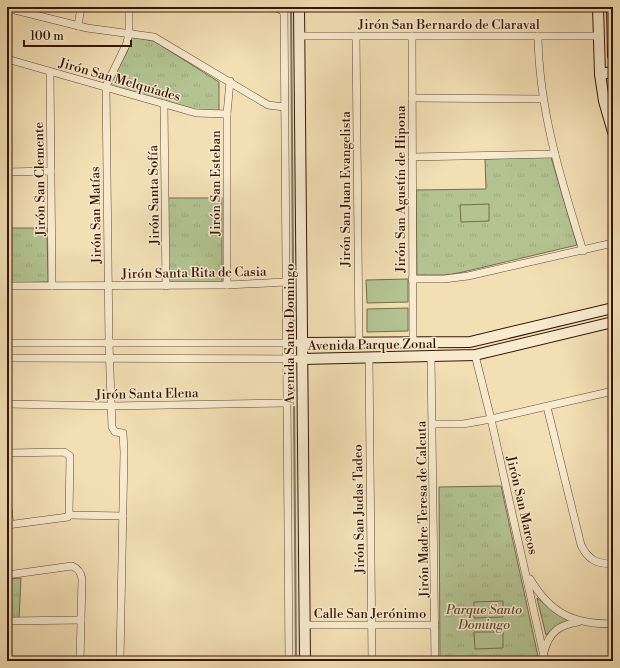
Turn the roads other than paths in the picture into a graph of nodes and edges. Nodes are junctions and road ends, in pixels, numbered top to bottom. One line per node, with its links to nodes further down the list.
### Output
1 (81, 7): 10 (street)
2 (129, 7): 11 (street, Jirón San Matías)
3 (276, 7): 8 (street)
4 (299, 7): 12 (main road, Avenida Santo Domingo)
5 (598, 7): 16 (main road)
6 (612, 7): 17 (main road)
7 (7, 8): 9 (street)
8 (284, 9): 27 (street, Avenida Santo Domingo)
9 (38, 11): 10 (street)
10 (78, 26): 11 (street)
11 (129, 33): 22 (street); 23 (street, Jirón San Matías)
12 (299, 36): 13 (street, Jirón San Bernardo de Claraval); 49 (main road, Avenida Santo Domingo)
13 (356, 36): 14 (street, Jirón San Bernardo de Claraval); 45 (street, Jirón San Juan Evangelista)
14 (412, 36): 15 (street, Jirón San Bernardo de Claraval); 24 (street, Jirón San Agustín de Hipona)
15 (538, 36): 16 (street, Jirón San Bernardo de Claraval); 25 (street)
16 (599, 36): 21 (main road)
17 (613, 56)
18 (7, 59): 19 (street, Jirón San Melquíades)
19 (50, 72): 23 (street, Jirón San Melquíades); 32 (street, Jirón San Clemente)
20 (613, 72): 21 (main road)
21 (600, 74): 29 (main road)
22 (230, 81): 27 (street); 28 (street, Jirón San Esteban)
23 (106, 86): 26 (street, Jirón San Melquíades); 41 (street, Jirón San Matías)
24 (412, 98): 25 (street); 31 (street, Jirón San Agustín de Hipona)
25 (542, 99): 30 (street)
26 (164, 104): 28 (street, Jirón San Melquíades); 42 (street, Jirón Santa Sofía)
27 (284, 107): 37 (street, Avenida Santo Domingo)
28 (227, 114): 38 (street, Jirón San Esteban)
29 (613, 132)
30 (555, 154): 31 (street); 35 (street)
31 (412, 157): 36 (street, Jirón San Agustín de Hipona)
32 (52, 171): 33 (street); 40 (street, Jirón San Clemente)
33 (7, 172)
34 (613, 243): 35 (street)
35 (583, 251): 36 (street)
36 (412, 279): 46 (street, Jirón San Agustín de Hipona)
37 (286, 282): 38 (street, Jirón Santa Rita de Casia); 48 (street, Avenida Santo Domingo)
38 (227, 285): 42 (street, Jirón Santa Rita de Casia)
39 (7, 286): 40 (street, Jirón Santa Rita de Casia)
40 (52, 286): 41 (street, Jirón Santa Rita de Casia)
41 (108, 286): 42 (street, Jirón Santa Rita de Casia); 50 (street, Jirón San Matías)
42 (166, 286)
43 (613, 308): 46 (main road, Avenida Parque Zonal)
44 (613, 322): 51 (main road, Avenida Parque Zonal)
45 (359, 342): 46 (main road, Avenida Parque Zonal); 49 (main road, Avenida Parque Zonal)
46 (413, 342)
47 (7, 343): 50 (street, Avenida Parque Zonal)
48 (286, 343): 49 (street, Avenida Parque Zonal); 50 (street, Avenida Parque Zonal); 56 (street, Avenida Santo Domingo)
49 (302, 343): 57 (main road, Avenida Santo Domingo)
50 (109, 344): 55 (street, Jirón San Matías)
51 (475, 355): 52 (main road, Avenida Parque Zonal); 63 (street, Jirón San Marcos)
52 (431, 356): 53 (main road, Avenida Parque Zonal); 64 (street, Jirón Madre Teresa de Calcuta)
53 (368, 357): 57 (main road, Avenida Parque Zonal); 78 (street, Jirón San Judas Tadeo)
54 (7, 358): 55 (street, Avenida Parque Zonal)
55 (110, 359): 56 (street, Avenida Parque Zonal); 61 (street, Jirón San Matías)
56 (286, 359): 57 (street, Avenida Parque Zonal); 59 (street, Avenida Santo Domingo)
57 (302, 359): 77 (main road, Avenida Santo Domingo)
58 (613, 391): 62 (street)
59 (287, 403): 61 (street, Jirón Santa Elena); 83 (street, Avenida Santo Domingo)
60 (7, 404): 61 (street, Jirón Santa Elena)
61 (112, 406): 68 (street, Jirón San Matías)
62 (547, 407): 63 (street); 70 (street)
63 (491, 419): 64 (street); 71 (street, Jirón San Marcos)
64 (433, 424): 79 (street, Jirón Madre Teresa de Calcuta)
65 (7, 453): 67 (street)
66 (7, 498): 69 (street)
67 (69, 514): 68 (street); 69 (street)
68 (123, 516): 82 (street)
69 (9, 525)
70 (613, 564)
71 (526, 574): 75 (street); 80 (street, Jirón San Marcos)
72 (7, 575): 73 (street)
73 (81, 620): 74 (street); 81 (street)
74 (7, 621)
75 (578, 622): 76 (street); 80 (street)
76 (613, 624)
77 (304, 625): 78 (street, Calle San Jerónimo); 84 (main road, Avenida Santo Domingo)
78 (372, 625): 79 (street, Calle San Jerónimo); 85 (street, Jirón San Judas Tadeo)
79 (435, 625): 86 (street, Jirón Madre Teresa de Calcuta)
80 (544, 658)
81 (80, 661)
82 (120, 661)
83 (289, 661)
84 (305, 661)
85 (372, 661)
86 (435, 661)

